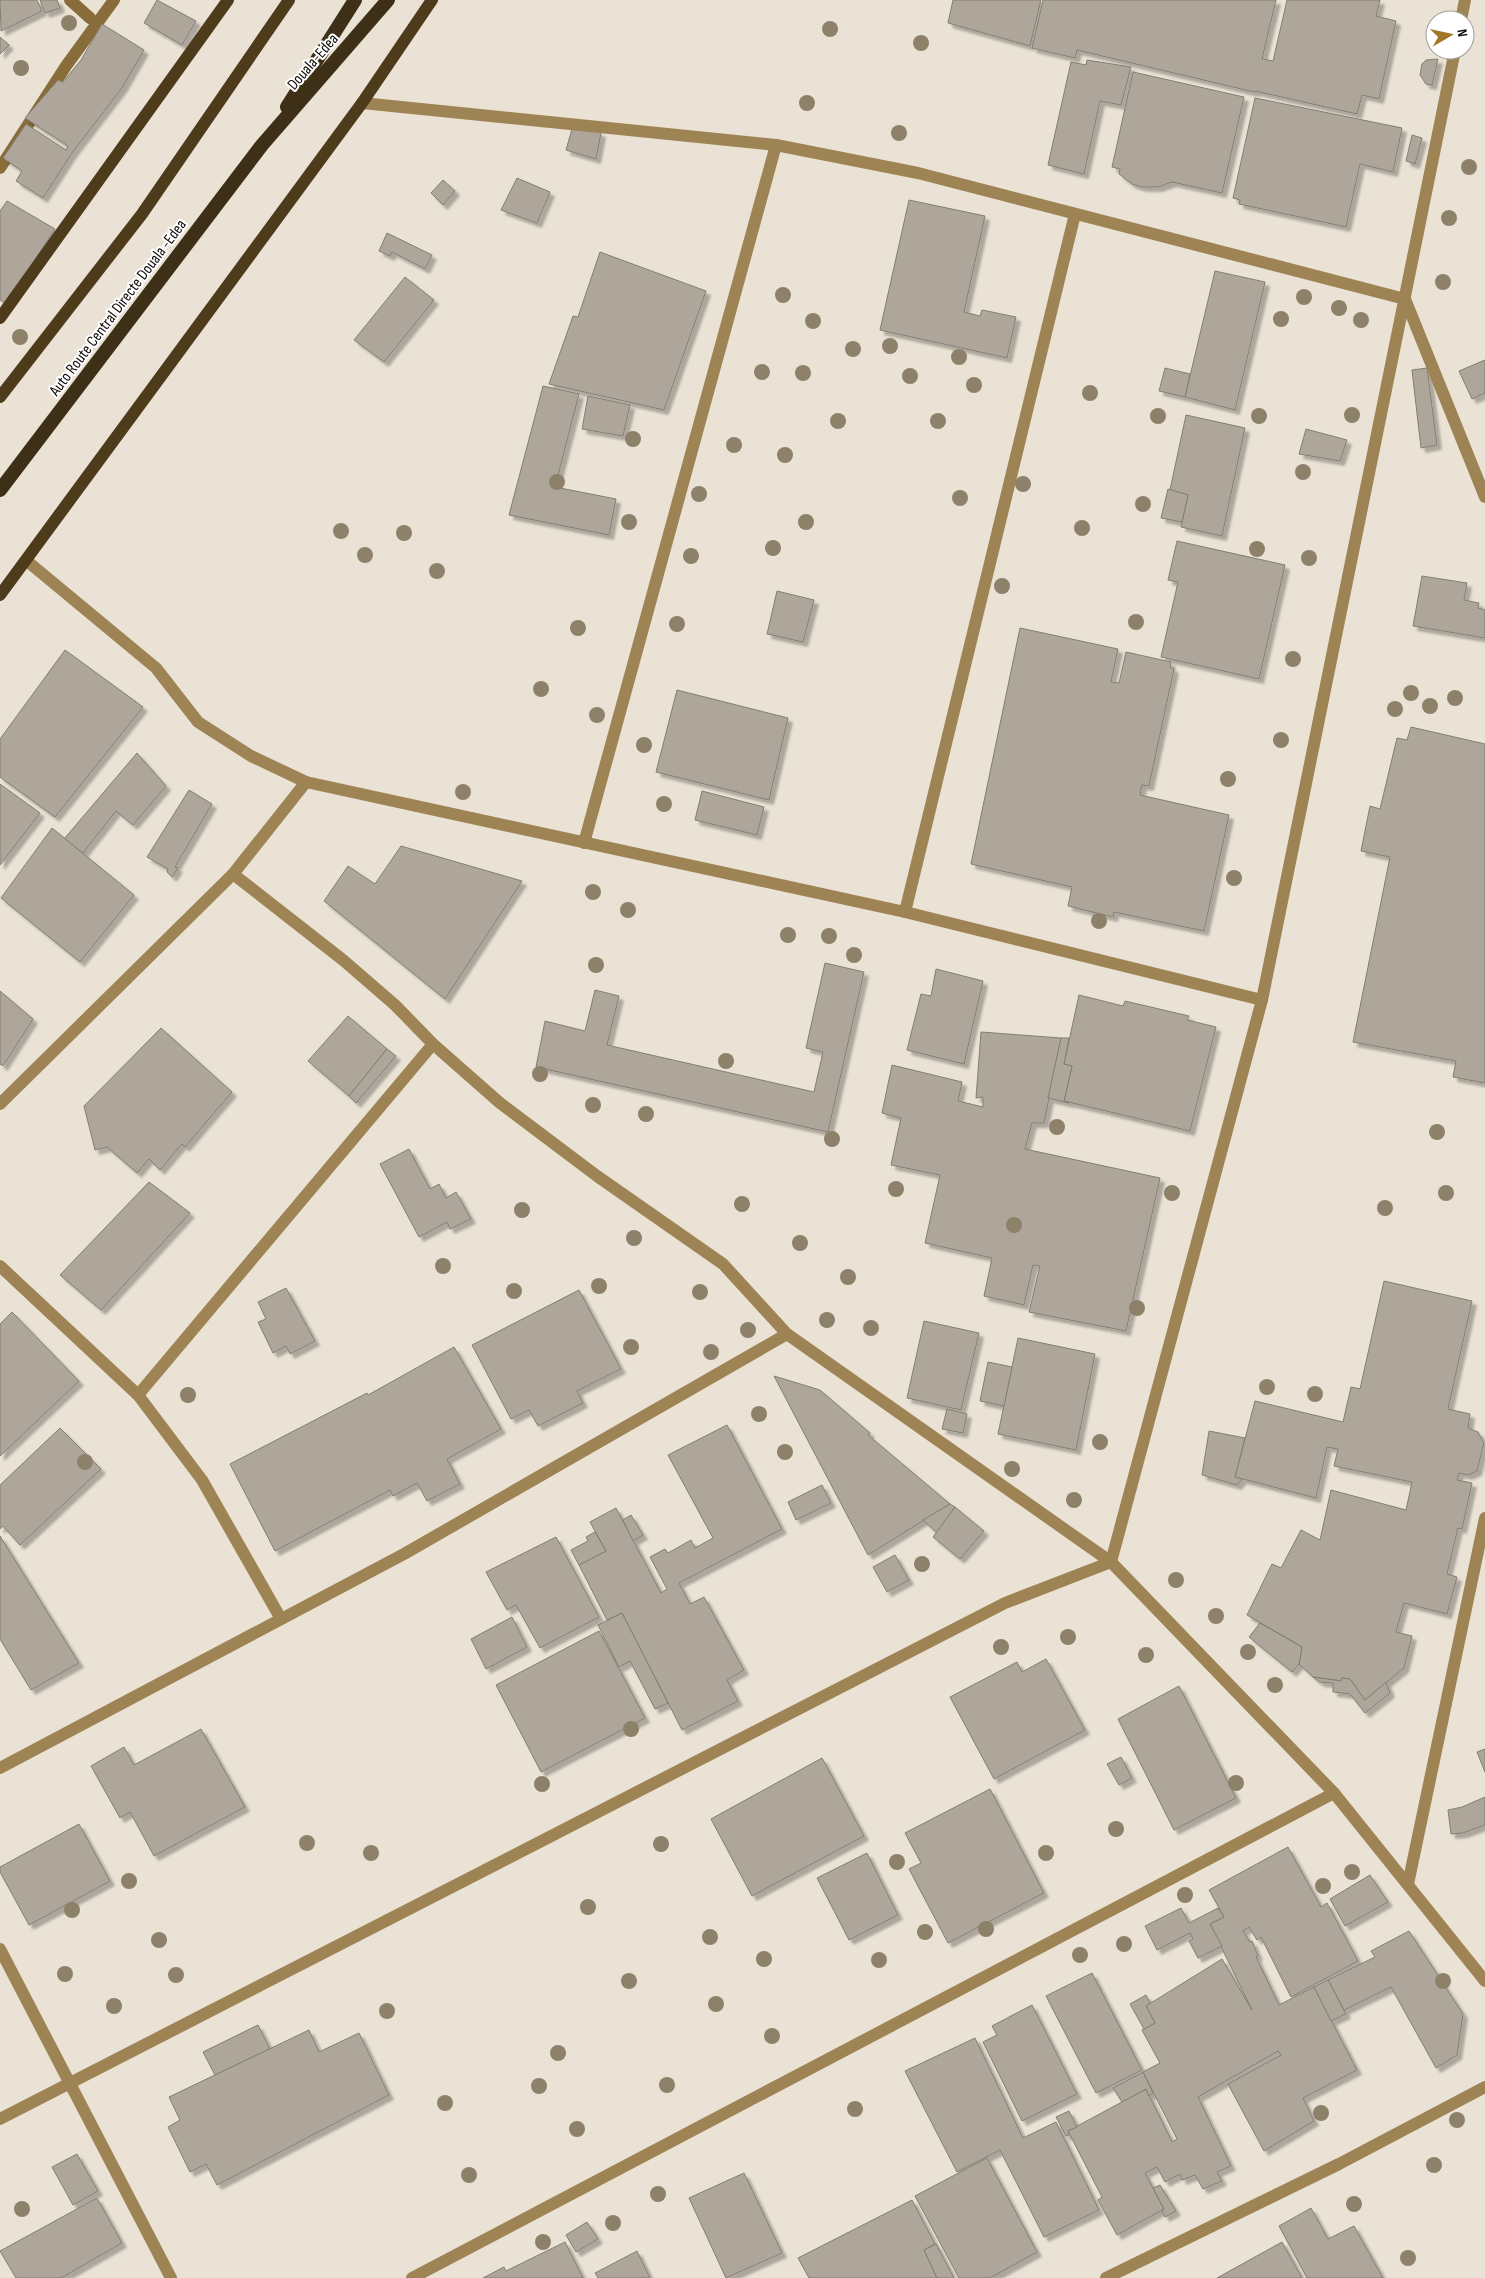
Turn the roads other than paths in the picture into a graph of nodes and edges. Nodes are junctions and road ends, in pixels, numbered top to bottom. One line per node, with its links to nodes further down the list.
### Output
1 (228, 0): 12 (main road)
2 (289, 0): 13 (main road)
3 (355, 0): 8 (highway)
4 (388, 0): 8 (highway, Douala-Edea)
5 (432, 0): 7 (main road)
6 (1453, 60): 11 (street)
7 (362, 103): 9 (street); 16 (main road)
8 (262, 145): 14 (highway, Auto Route Central Directe Douala -Edea)
9 (776, 145): 10 (street); 19 (street)
10 (1075, 214): 11 (street); 21 (street)
11 (1405, 298): 15 (street); 22 (street)
12 (0, 318)
13 (0, 397)
14 (0, 490)
15 (1485, 497)
16 (27, 561): 17 (main road); 18 (street)
17 (0, 595)
18 (306, 782): 19 (street); 20 (street)
19 (584, 843): 21 (street)
20 (233, 874): 23 (street); 24 (street)
21 (905, 912): 22 (street)
22 (1262, 1000): 29 (street)
23 (433, 1044): 26 (street); 27 (street)
24 (0, 1104)
25 (0, 1266): 27 (street)
26 (788, 1334): 29 (street); 30 (street)
27 (138, 1395): 30 (street)
28 (1485, 1518): 33 (street)
29 (1111, 1562): 32 (street); 36 (street)
30 (281, 1619): 31 (street)
31 (0, 1768)
32 (1334, 1793): 33 (street); 40 (street)
33 (1408, 1884): 35 (street)
34 (0, 1949): 36 (street)
35 (1485, 1981)
36 (71, 2084): 38 (street); 39 (street)
37 (1485, 2087): 41 (street)
38 (0, 2119)
39 (171, 2278)
40 (412, 2278)
41 (1106, 2278)

